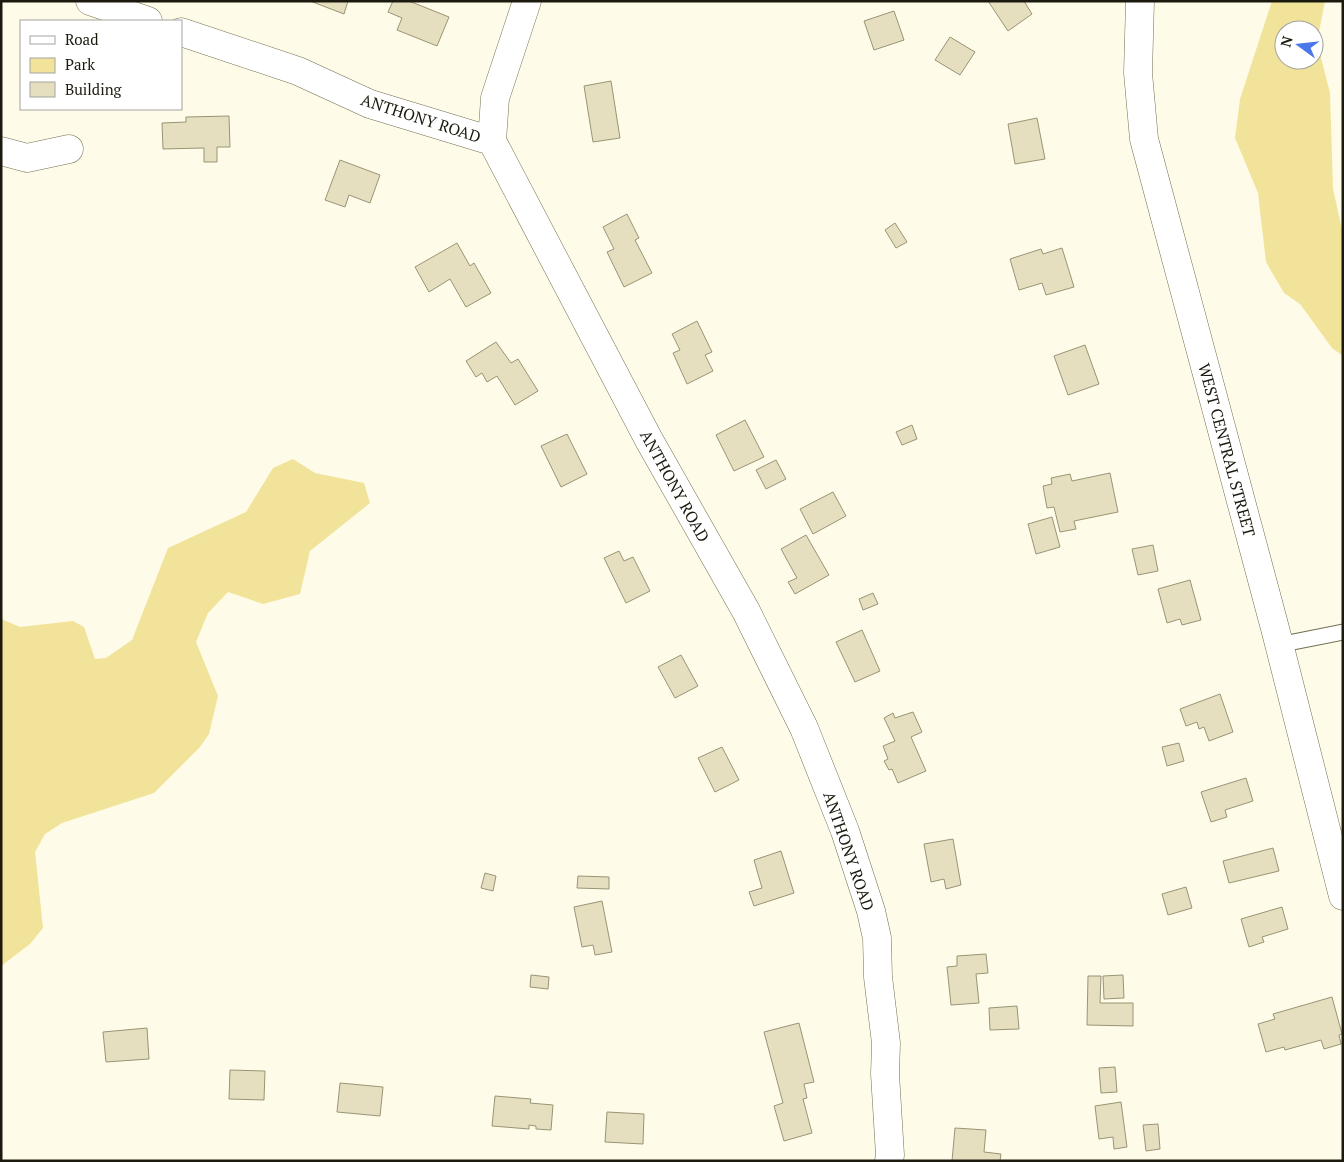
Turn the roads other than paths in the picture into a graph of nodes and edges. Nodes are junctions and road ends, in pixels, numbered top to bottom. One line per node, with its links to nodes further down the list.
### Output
1 (90, 1): 4 (street)
2 (527, 1): 6 (street)
3 (1140, 1): 10 (street, WEST CENTRAL STREET)
4 (145, 20)
5 (182, 32): 6 (street, ANTHONY ROAD)
6 (492, 141): 12 (street, ANTHONY ROAD)
7 (69, 149): 8 (street)
8 (1, 151)
9 (1343, 632): 10 (lane)
10 (1278, 646): 11 (street, WEST CENTRAL STREET)
11 (1343, 896)
12 (889, 1161)

